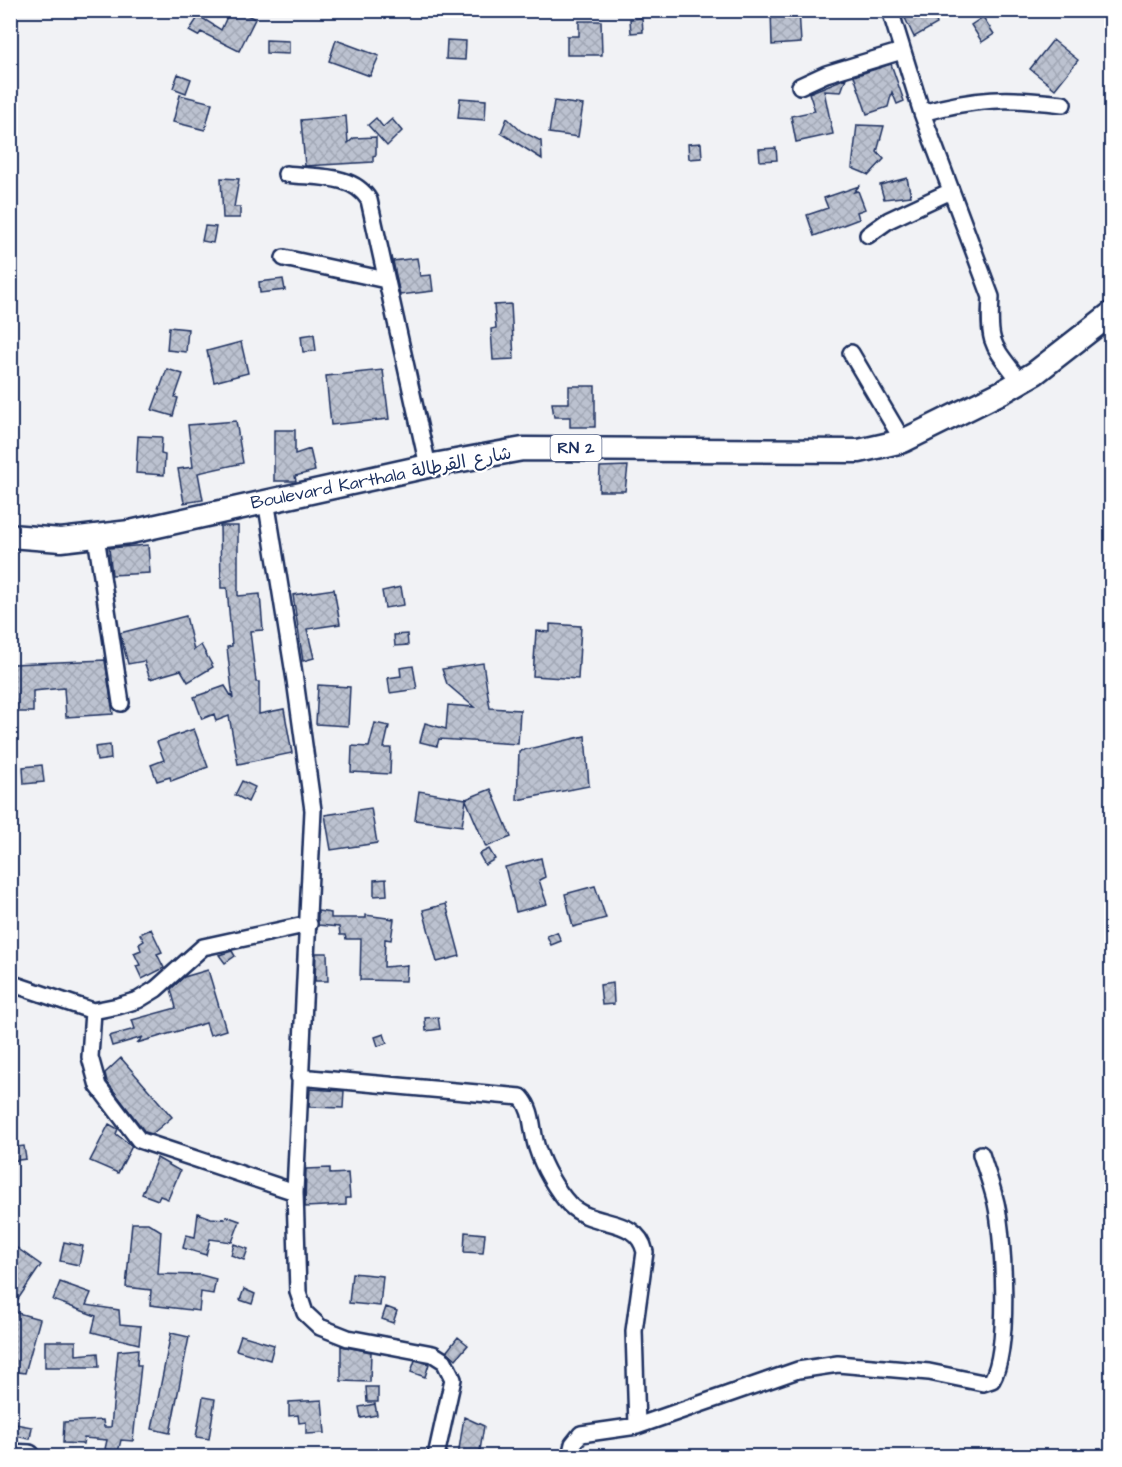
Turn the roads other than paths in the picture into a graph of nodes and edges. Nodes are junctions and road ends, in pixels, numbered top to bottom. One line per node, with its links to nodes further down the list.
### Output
1 (890, 10): 2 (street)
2 (902, 51): 3 (street); 5 (street)
3 (800, 86)
4 (1063, 104): 5 (street)
5 (922, 113): 7 (street)
6 (286, 174): 10 (street)
7 (951, 191): 8 (street); 13 (street)
8 (868, 234)
9 (284, 258): 10 (street)
10 (386, 280): 15 (street)
11 (1112, 313): 13 (main road, Boulevard Karthala شارع القرطالة / RN 2)
12 (852, 353): 14 (street)
13 (1020, 381): 14 (main road, Boulevard Karthala شارع القرطالة / RN 2)
14 (903, 441): 15 (main road, Boulevard Karthala شارع القرطالة / RN 2)
15 (428, 466): 16 (main road, Boulevard Karthala شارع القرطالة / RN 2)
16 (266, 500): 17 (main road, Boulevard Karthala شارع القرطالة / RN 2); 20 (street)
17 (96, 536): 18 (main road, Boulevard Karthala شارع القرطالة / RN 2); 19 (street)
18 (10, 537)
19 (121, 703)
20 (309, 924): 22 (street); 23 (street)
21 (10, 983): 22 (street)
22 (93, 1011): 25 (street)
23 (299, 1077): 25 (street); 26 (street)
24 (981, 1154): 26 (street)
25 (295, 1192): 29 (street)
26 (637, 1426): 30 (street)
27 (10, 1455): 28 (main road)
28 (29, 1456)
29 (436, 1456)
30 (570, 1456)

